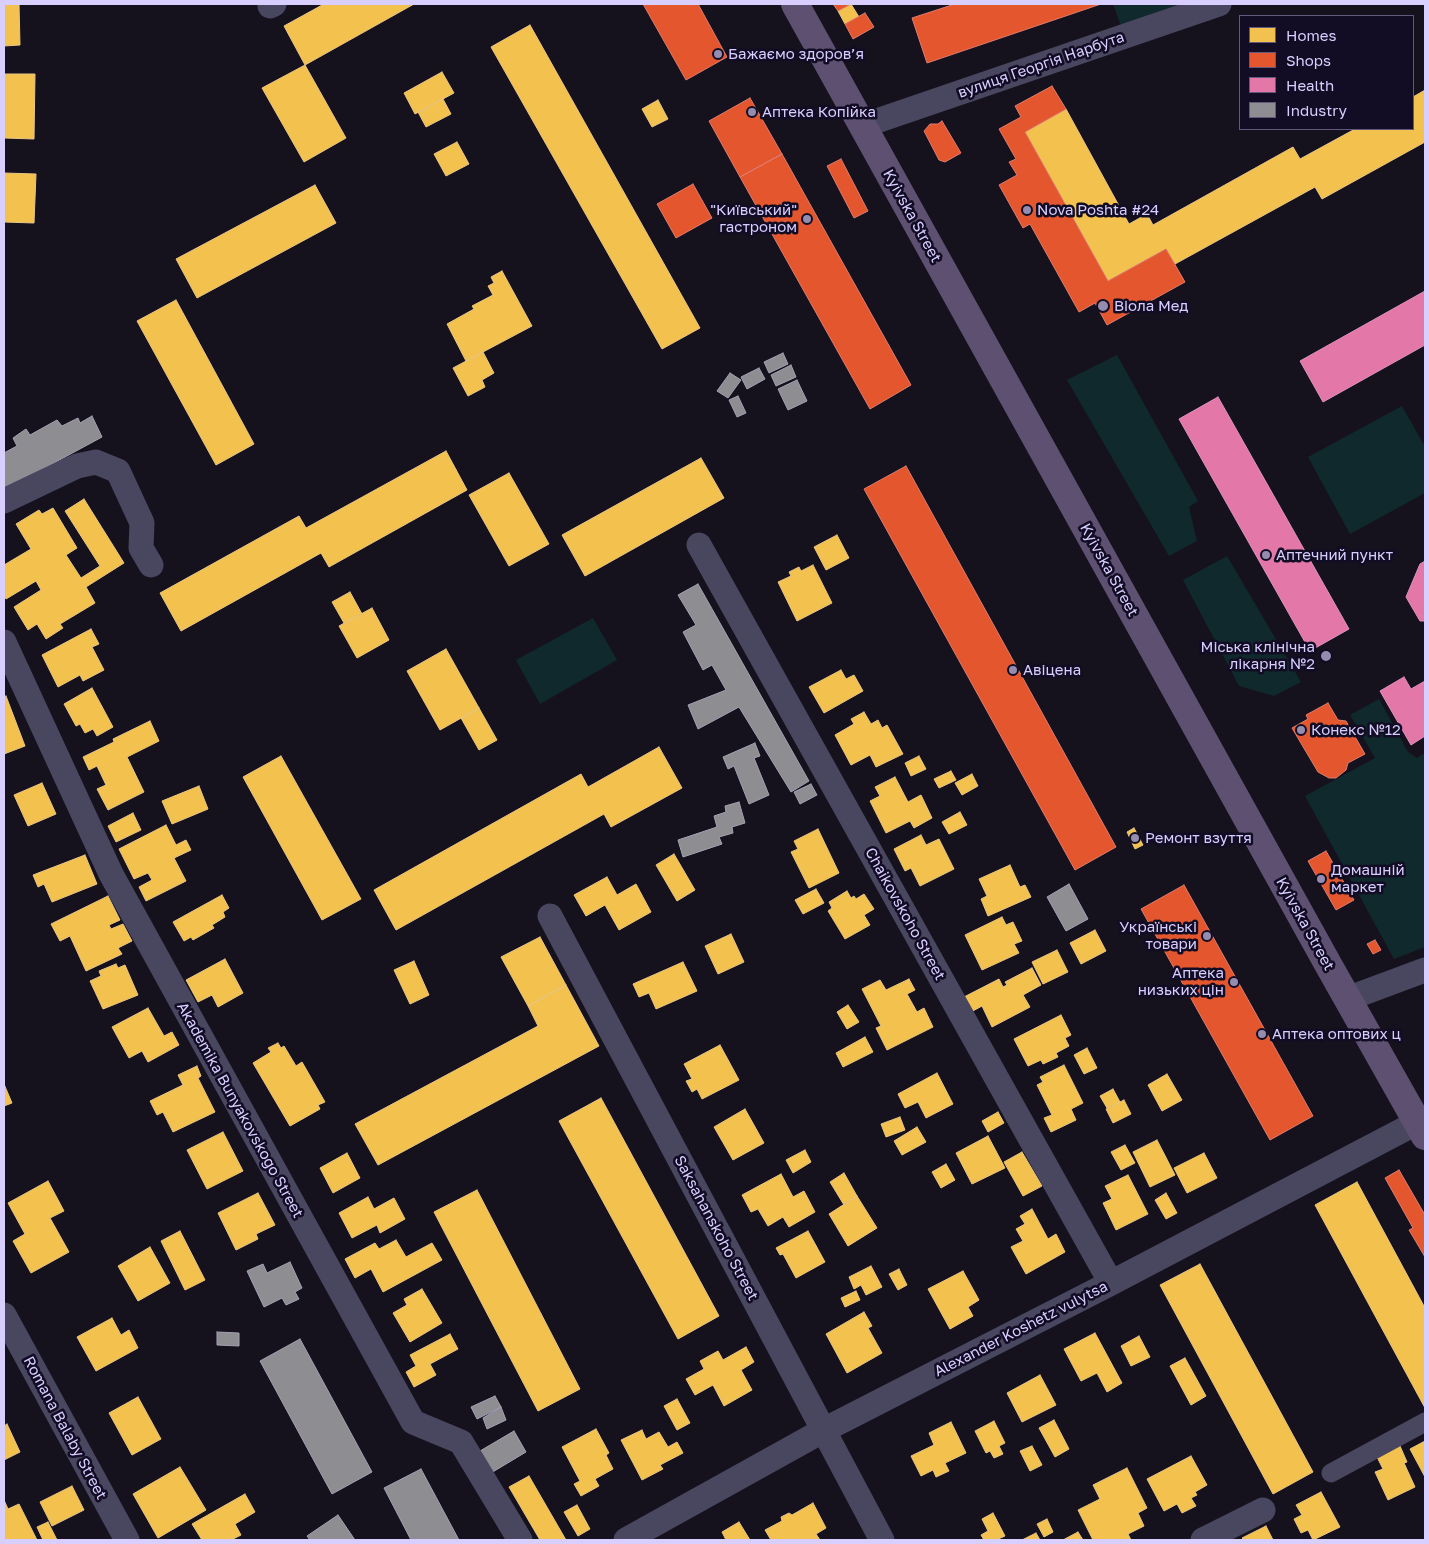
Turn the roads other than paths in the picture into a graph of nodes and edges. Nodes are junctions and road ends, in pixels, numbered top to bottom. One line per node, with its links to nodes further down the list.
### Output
1 (795, 4): 3 (main road, Kyivska Street)
2 (1219, 4): 3 (street, вулиця Георгія Нарбута)
3 (862, 126): 10 (main road, Kyivska Street)
4 (4, 501): 6 (street)
5 (699, 545): 12 (street, Chaikovskoho Street)
6 (151, 565)
7 (4, 642): 19 (street, Akademika Bunyakovskogo Street)
8 (550, 916): 15 (street, Saksahanskoho Street)
9 (1425, 970): 10 (street)
10 (1347, 999): 11 (main road, Kyivska Street)
11 (1421, 1129): 12 (street, Alexander Koshetz vulytsa)
12 (1111, 1284): 15 (street, Alexander Koshetz vulytsa)
13 (4, 1315): 18 (street, Romana Balaby Street)
14 (1425, 1422): 16 (street)
15 (824, 1430): 20 (street, Alexander Koshetz vulytsa); 21 (street, Saksahanskoho Street)
16 (1331, 1473)
17 (1263, 1510): 22 (street)
18 (127, 1540)
19 (520, 1540)
20 (626, 1540)
21 (882, 1540)
22 (1203, 1540)

